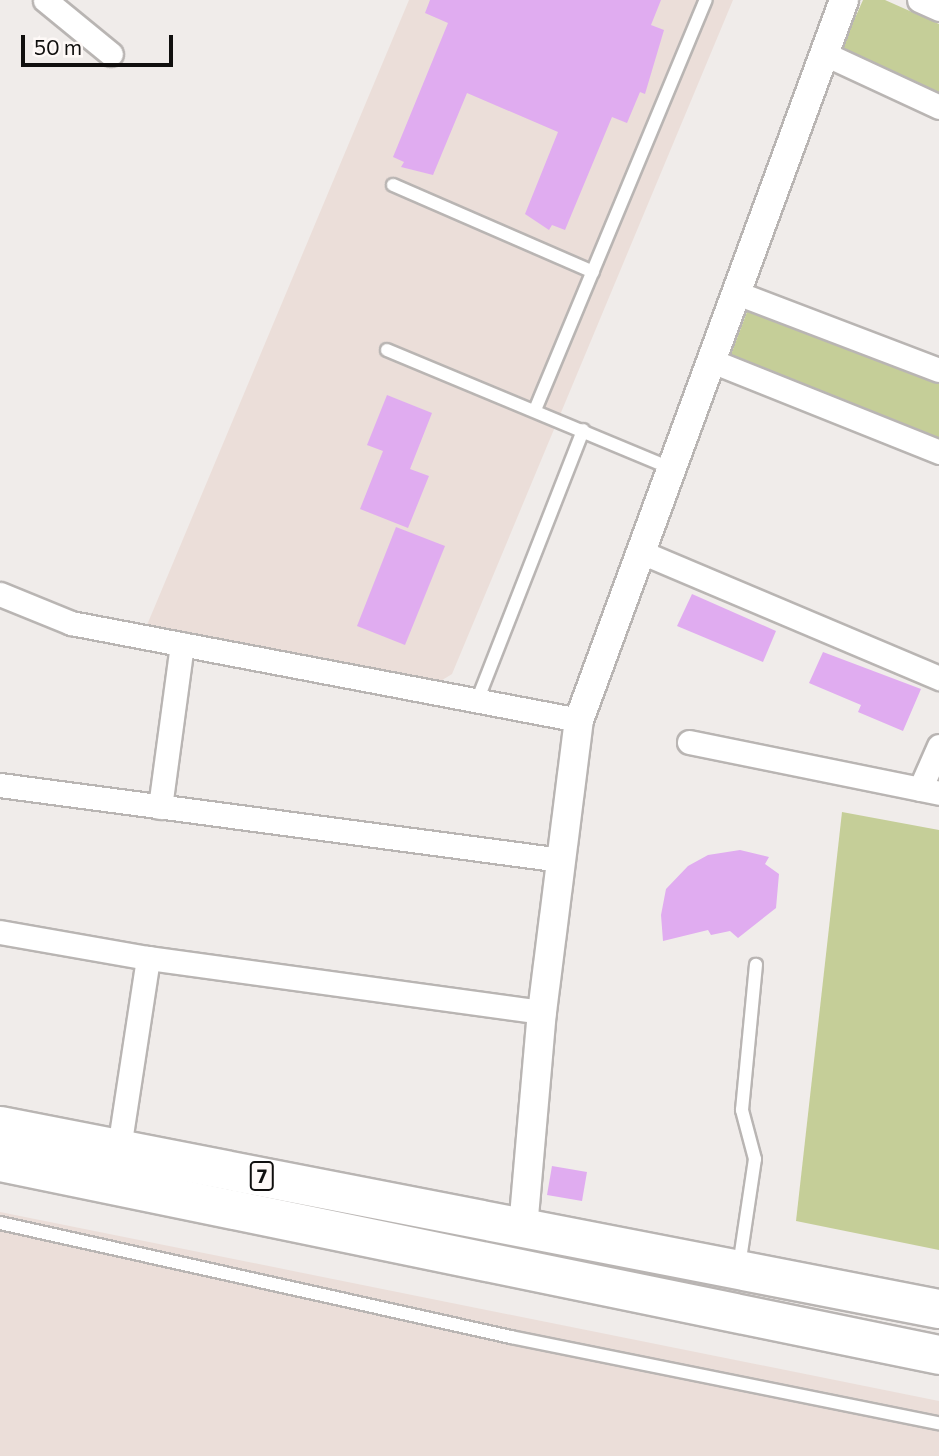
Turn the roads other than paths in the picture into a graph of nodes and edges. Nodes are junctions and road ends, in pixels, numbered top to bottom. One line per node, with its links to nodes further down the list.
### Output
1 (44, 0): 6 (street)
2 (706, 0): 10 (lane)
3 (844, 0): 7 (street)
4 (919, 0): 5 (street)
5 (939, 9)
6 (111, 54)
7 (825, 54): 8 (street); 11 (street)
8 (939, 107)
9 (393, 185): 10 (lane)
10 (593, 272): 15 (lane)
11 (737, 293): 13 (street); 14 (street)
12 (387, 350): 15 (lane)
13 (712, 361): 17 (street); 18 (street)
14 (939, 370)
15 (535, 410): 16 (lane)
16 (583, 430): 18 (lane); 23 (lane)
17 (939, 452)
18 (672, 469): 19 (street)
19 (641, 552): 22 (street); 24 (street)
20 (0, 594): 21 (street)
21 (182, 645): 23 (street); 29 (street)
22 (939, 678)
23 (477, 701): 24 (street)
24 (579, 720): 30 (street)
25 (689, 742): 28 (street)
26 (939, 746): 28 (street)
27 (0, 785): 29 (street)
28 (930, 791)
29 (160, 807): 30 (street)
30 (561, 860): 34 (street)
31 (0, 932): 32 (street)
32 (148, 958): 34 (street); 36 (street)
33 (756, 965): 41 (lane)
34 (542, 1012): 39 (street)
35 (0, 1126): 36 (highway, 7)
36 (119, 1148): 39 (highway, 7)
37 (0, 1162): 40 (highway, 7)
38 (0, 1223): 45 (lane)
39 (523, 1228): 40 (highway); 41 (highway, 7)
40 (505, 1267): 43 (highway, 7)
41 (739, 1270): 42 (highway, 7); 43 (highway)
42 (939, 1309)
43 (730, 1314): 44 (highway, 7)
44 (939, 1355)
45 (939, 1423)

